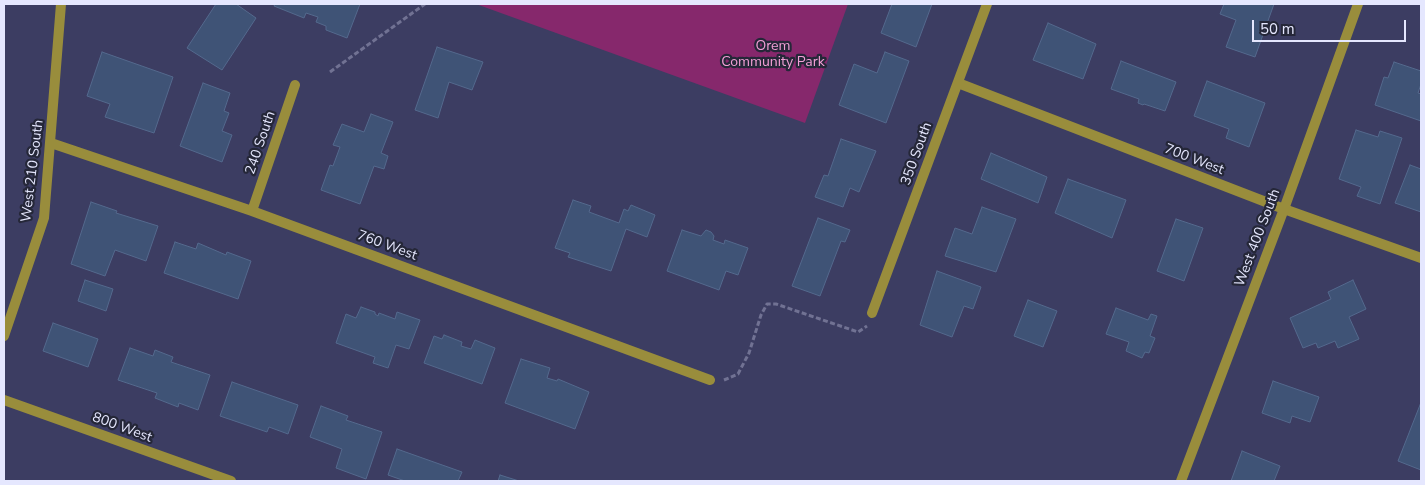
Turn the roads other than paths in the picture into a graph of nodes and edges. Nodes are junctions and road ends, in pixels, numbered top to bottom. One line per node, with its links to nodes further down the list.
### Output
1 (61, 4): 6 (street, West 210 South)
2 (987, 4): 4 (street, 350 South)
3 (1358, 4): 7 (street, West 400 South)
4 (958, 83): 7 (street, 700 West); 10 (street, 350 South)
5 (295, 85): 8 (street, 240 South)
6 (51, 143): 8 (street, 760 West); 11 (street, West 210 South)
7 (1284, 209): 9 (street, 700 West); 15 (street, West 400 South)
8 (252, 211): 12 (street, 760 West)
9 (1421, 258)
10 (872, 313)
11 (4, 336)
12 (710, 380)
13 (4, 400): 14 (street, 800 West)
14 (232, 481)
15 (1181, 481)

